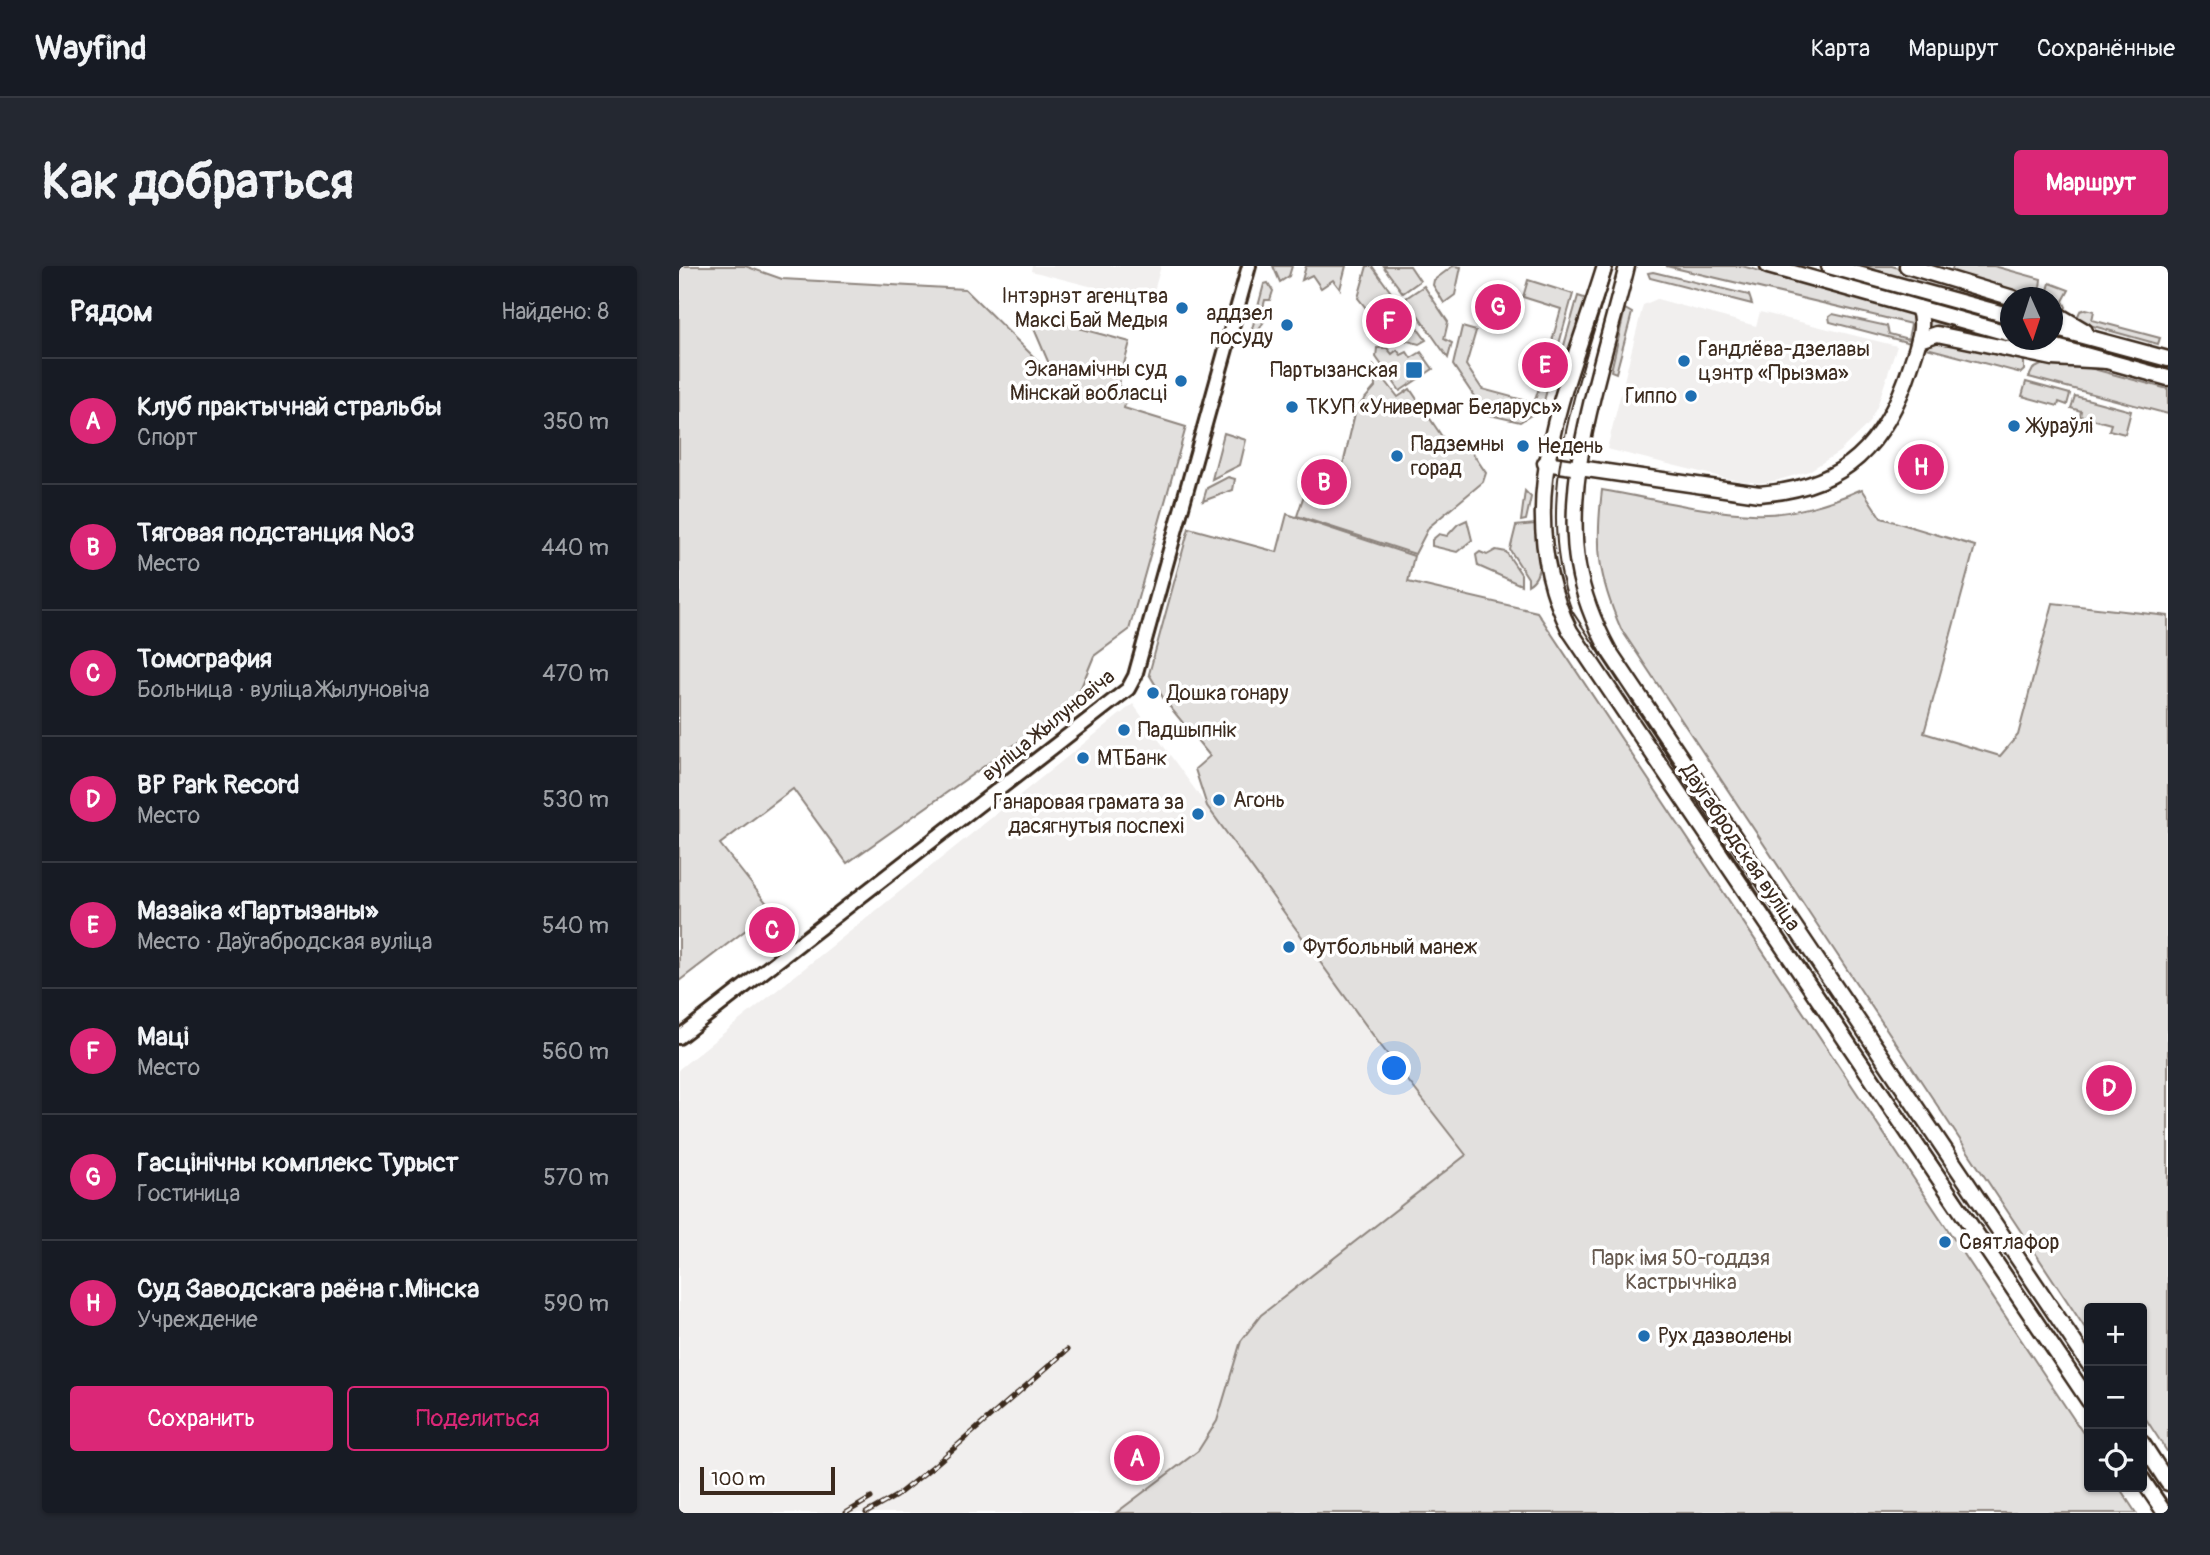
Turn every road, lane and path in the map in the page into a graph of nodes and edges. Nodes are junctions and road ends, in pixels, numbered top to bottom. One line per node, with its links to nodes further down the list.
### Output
1 (1249, 266): 21 (street, вуліца Жылуновіча)
2 (1605, 266): 19 (main road, Даўгабродская вуліца)
3 (1627, 266): 20 (main road, Даўгабродская вуліца)
4 (1768, 266): 8 (main road)
5 (1829, 266): 9 (main road)
6 (1907, 266): 7 (main road)
7 (2000, 294)
8 (1918, 308): 11 (main road); 13 (main road)
9 (2000, 313)
10 (2063, 318): 14 (main road)
11 (2000, 331)
12 (2063, 331): 14 (main road)
13 (1919, 340): 17 (main road); 20 (main road)
14 (2101, 341): 16 (main road)
15 (2063, 349): 17 (main road)
16 (2168, 359)
17 (2108, 361): 18 (main road)
18 (2168, 378)
19 (1545, 463): 20 (main road); 23 (main road, Даўгабродская вуліца)
20 (1578, 468): 22 (main road, Даўгабродская вуліца)
21 (679, 1037)
22 (2084, 1357)
23 (2084, 1394)
24 (2147, 1450): 25 (main road)
25 (2168, 1482)
26 (2147, 1486): 27 (main road)
27 (2165, 1513)

